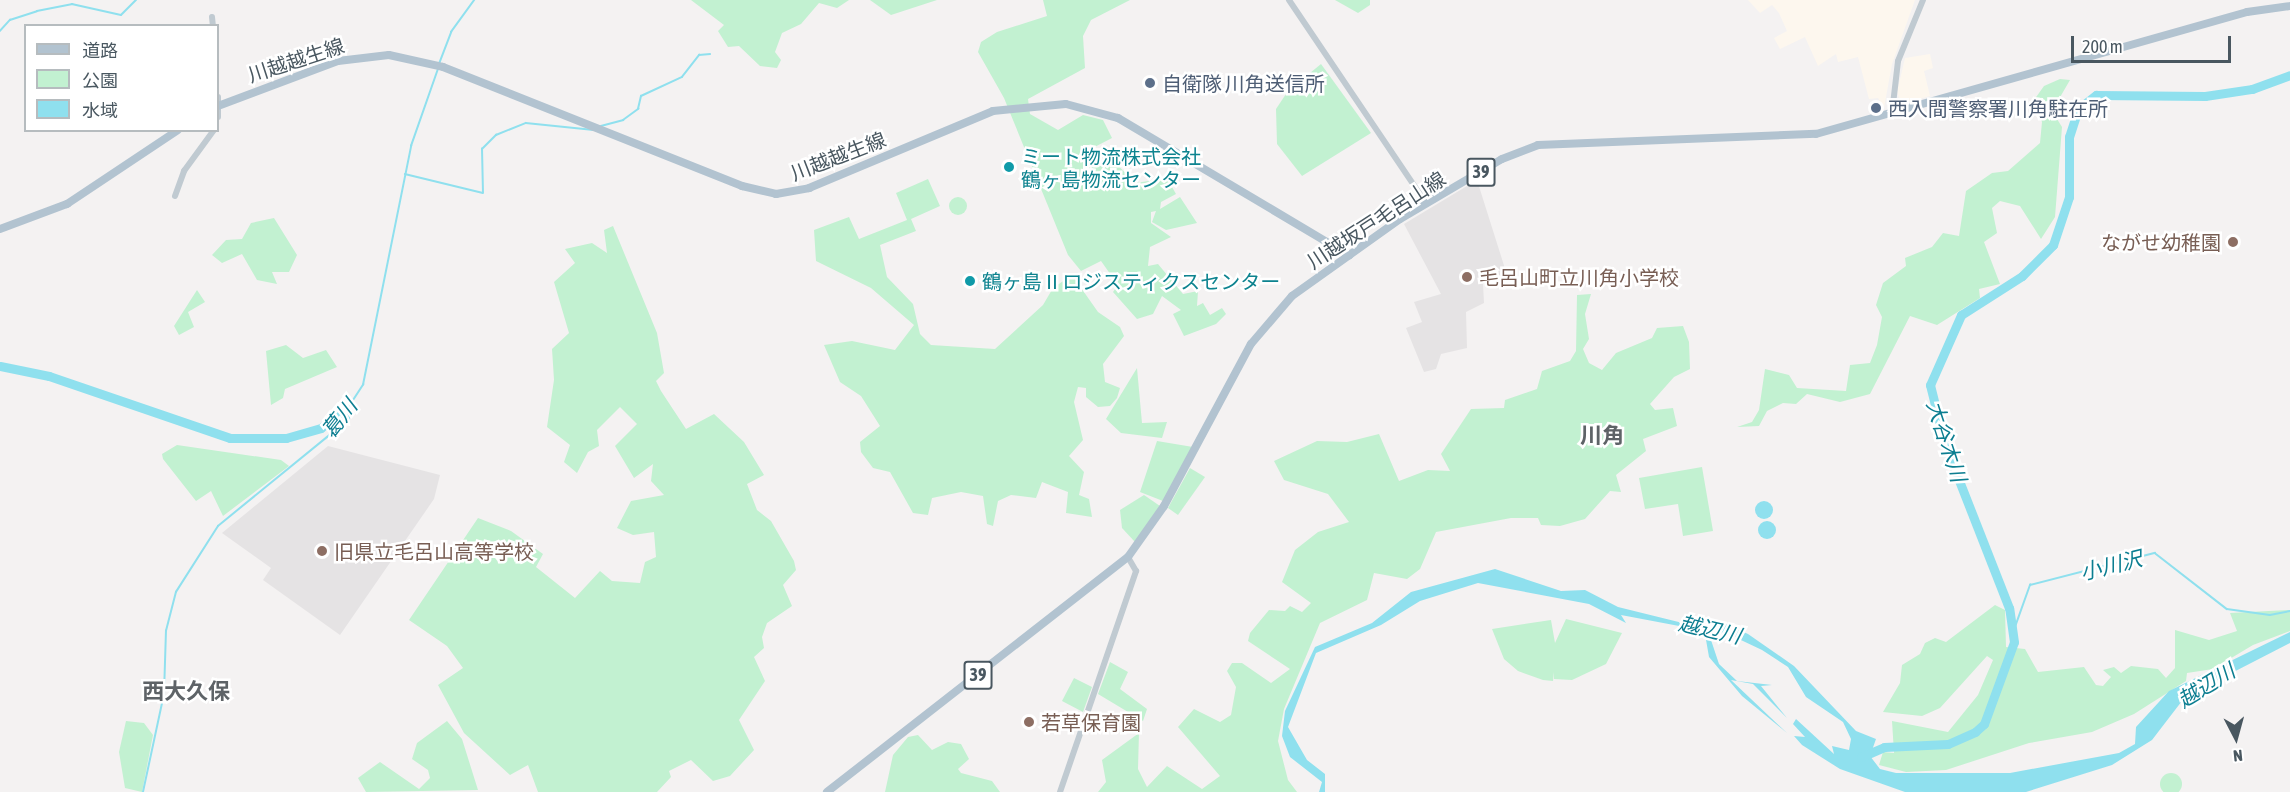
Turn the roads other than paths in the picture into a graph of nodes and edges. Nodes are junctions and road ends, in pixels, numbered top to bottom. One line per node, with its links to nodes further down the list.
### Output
1 (1289, 0): 11 (street)
2 (1923, 0): 7 (street)
3 (2290, 6): 7 (main road, 川越坂戸毛呂山線 / 39)
4 (212, 17): 5 (street)
5 (213, 24)
6 (219, 106): 13 (main road, 川越越生線)
7 (1892, 113): 11 (main road, 川越坂戸毛呂山線 / 39)
8 (175, 132): 12 (main road)
9 (213, 132): 10 (street)
10 (175, 196)
11 (1426, 203): 13 (main road, 川越坂戸毛呂山線 / 39)
12 (0, 230)
13 (1349, 255): 14 (main road, 川越坂戸毛呂山線 / 39)
14 (1128, 557): 15 (main road, 川越坂戸毛呂山線 / 39); 16 (street)
15 (827, 792)
16 (1060, 792)

